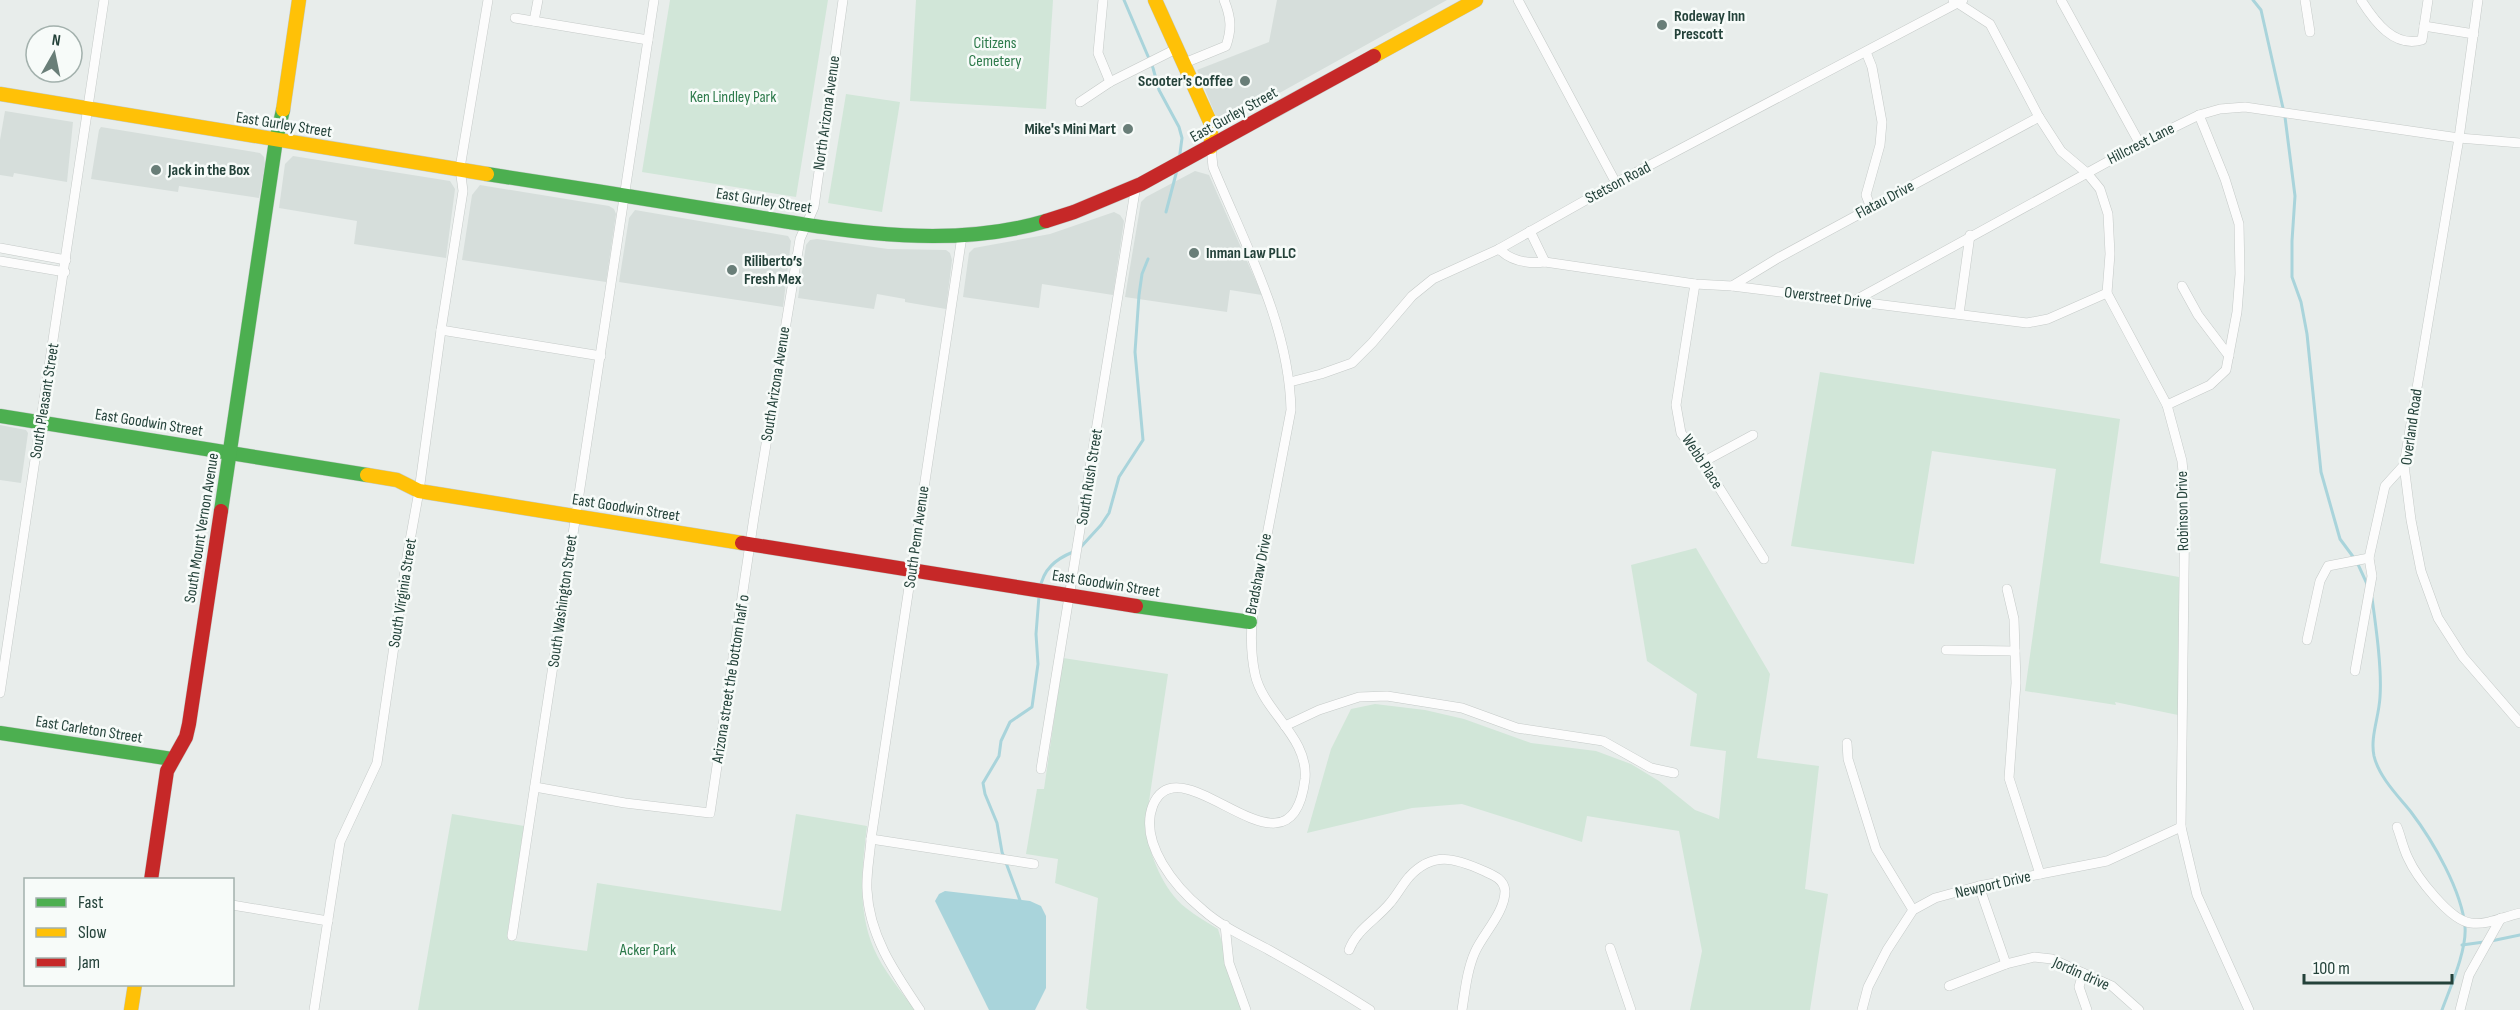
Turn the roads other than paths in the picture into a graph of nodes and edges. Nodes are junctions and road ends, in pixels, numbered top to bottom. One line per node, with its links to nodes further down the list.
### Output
1 (104, 0): 30 (street, South Pleasant Street)
2 (299, 0): 34 (street, South Mount Vernon Avenue)
3 (488, 0): 38 (street, South Virginia Street)
4 (538, 0): 19 (street)
5 (654, 0): 23 (street, South Washington Street)
6 (843, 0): 44 (street, North Arizona Avenue)
7 (1103, 0): 27 (street)
8 (1155, 0): 24 (street)
9 (1224, 0): 26 (street)
10 (1476, 0): 37 (street, East Gurley Street)
11 (1518, 0): 40 (street)
12 (2061, 0): 36 (street)
13 (2305, 0): 21 (street)
14 (2361, 0): 20 (street)
15 (2428, 0): 20 (street)
16 (2478, 0): 22 (street, Overland Road)
17 (1957, 1): 25 (street, Stetson Road); 32 (street)
18 (515, 18): 19 (street)
19 (534, 21): 23 (street)
20 (2424, 26): 22 (street)
21 (2310, 32)
22 (2474, 34): 33 (street, Overland Road)
23 (648, 40): 42 (street, South Washington Street)
24 (1176, 49): 26 (street); 27 (street)
25 (1866, 52): 40 (street, Stetson Road); 43 (street)
26 (1182, 64): 37 (street)
27 (1110, 82): 29 (street)
28 (0, 93): 30 (street, East Gurley Street)
29 (1080, 102)
30 (87, 110): 34 (street, East Gurley Street); 50 (street, South Pleasant Street)
31 (2199, 115): 33 (street, Hillcrest Lane); 36 (street, Hillcrest Lane); 62 (street)
32 (2039, 117): 39 (street); 43 (street, Flatau Drive)
33 (2459, 138): 35 (street, Hillcrest Lane); 70 (street, Overland Road)
34 (276, 140): 38 (street, East Gurley Street); 68 (street, South Mount Vernon Avenue)
35 (2520, 143)
36 (2140, 144): 39 (street, Hillcrest Lane)
37 (1210, 147): 41 (street, East Gurley Street); 63 (street, Bradshaw Drive)
38 (460, 168): 42 (street, East Gurley Street); 60 (street, South Virginia Street)
39 (2087, 173): 46 (street, Hillcrest Lane); 57 (street)
40 (1616, 183): 45 (street, Stetson Road)
41 (1136, 185): 47 (street, East Gurley Street); 78 (street, South Rush Street)
42 (624, 195): 44 (street, East Gurley Street); 61 (street, South Washington Street)
43 (1871, 208): 55 (street, Flatau Drive)
44 (805, 224): 47 (street, East Gurley Street); 73 (street, South Arizona Avenue)
45 (1530, 231): 49 (street, Stetson Road); 52 (street)
46 (1970, 235): 58 (street, Hillcrest Lane); 59 (street)
47 (962, 236): 76 (street, South Penn Avenue)
48 (0, 248): 50 (street)
49 (1499, 249): 52 (street, Overstreet Drive); 63 (street, Stetson Road)
50 (66, 260): 53 (street, South Pleasant Street)
51 (0, 261): 53 (street)
52 (1545, 262): 54 (street, Overstreet Drive)
53 (65, 272): 66 (street, South Pleasant Street)
54 (1695, 284): 55 (street, Overstreet Drive); 69 (street, Webb Place)
55 (1732, 286): 58 (street, Overstreet Drive)
56 (2182, 286): 62 (street)
57 (2107, 293): 59 (street, Overstreet Drive); 64 (street, Robinson Drive)
58 (1854, 301): 59 (street, Overstreet Drive)
59 (1959, 314)
60 (441, 330): 61 (street); 71 (street, South Virginia Street)
61 (601, 356): 72 (street, South Washington Street)
62 (2229, 356): 64 (street)
63 (1290, 382): 79 (street, Bradshaw Drive)
64 (2167, 405): 93 (street, Robinson Drive)
65 (0, 416): 66 (street, East Goodwin Street)
66 (41, 422): 68 (street, East Goodwin Street); 84 (street, South Pleasant Street)
67 (1753, 435): 69 (street)
68 (230, 453): 71 (street, East Goodwin Street); 89 (street, South Mount Vernon Avenue)
69 (1703, 462): 74 (street, Webb Place)
70 (2404, 465): 75 (street); 85 (street, Overland Road)
71 (419, 491): 72 (street, East Goodwin Street); 104 (street, South Virginia Street)
72 (575, 516): 73 (street, East Goodwin Street); 92 (street, South Washington Street)
73 (751, 545): 76 (street, East Goodwin Street); 92 (street, Arizona street the bottom half o)
74 (1764, 558)
75 (2369, 558): 80 (street); 83 (street)
76 (912, 570): 78 (street, East Goodwin Street); 95 (street, South Penn Avenue)
77 (2007, 589): 82 (street)
78 (1071, 596): 79 (street, East Goodwin Street); 90 (street, South Rush Street)
79 (1250, 622): 86 (street, Bradshaw Drive)
80 (2307, 640)
81 (1946, 650): 82 (street)
82 (2015, 651): 97 (street)
83 (2355, 671)
84 (0, 693)
85 (2520, 723)
86 (1285, 726): 91 (street); 105 (street, Bradshaw Drive)
87 (0, 733): 89 (street, East Carleton Street)
88 (1846, 743): 101 (street)
89 (172, 759): 98 (street, South Mount Vernon Avenue)
90 (1041, 769)
91 (1674, 773)
92 (535, 786): 106 (street, South Washington Street)
93 (2181, 827): 97 (street, Newport Drive); 123 (street, Robinson Drive)
94 (2397, 827): 103 (street)
95 (872, 839): 96 (street); 115 (street, South Penn Avenue)
96 (1034, 864)
97 (2040, 874): 99 (street, Newport Drive)
98 (151, 878)
99 (1979, 886): 101 (street, Newport Drive); 109 (street)
100 (234, 905): 104 (street)
101 (1912, 910): 120 (street)
102 (2520, 913): 103 (street)
103 (2501, 918): 124 (street)
104 (328, 921): 114 (street, South Virginia Street)
105 (1225, 925): 116 (street); 117 (street, Bradshaw Drive)
106 (512, 936)
107 (1610, 948): 119 (street)
108 (1349, 950): 118 (street)
109 (2006, 964): 110 (street, Jordin drive); 112 (street, Jordin drive)
110 (2083, 973): 121 (street); 122 (street, Jordin drive)
111 (135, 986): 113 (street)
112 (1949, 986)
113 (131, 1010)
114 (314, 1010)
115 (920, 1010)
116 (1246, 1010)
117 (1370, 1010)
118 (1462, 1010)
119 (1631, 1010)
120 (1862, 1010)
121 (2087, 1010)
122 (2139, 1010)
123 (2249, 1010)
124 (2460, 1010)

